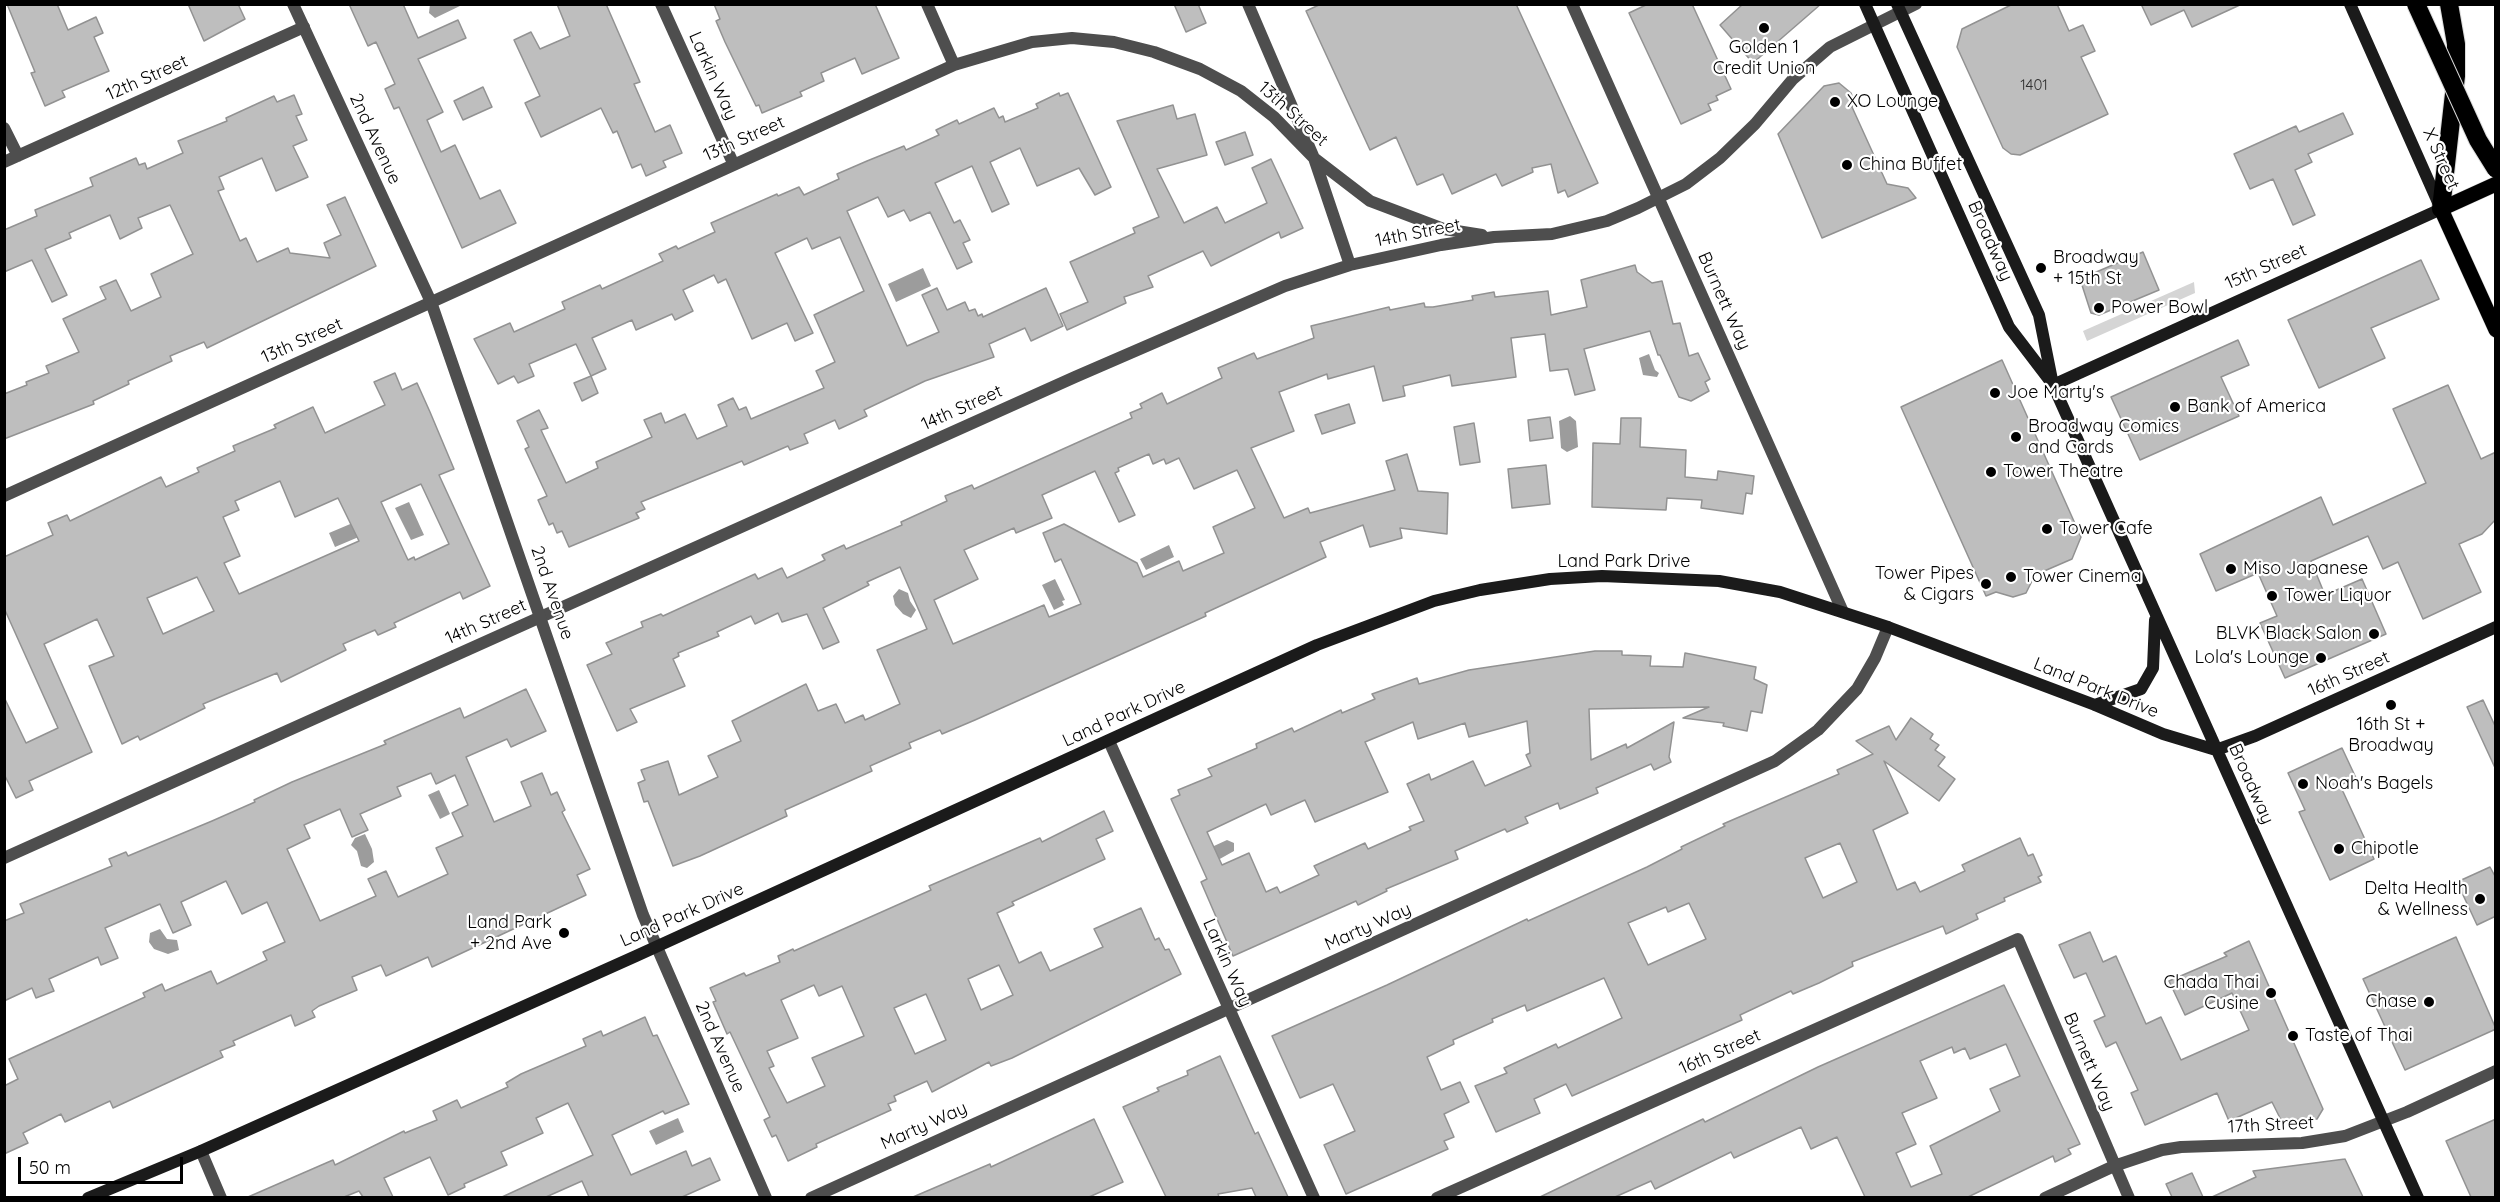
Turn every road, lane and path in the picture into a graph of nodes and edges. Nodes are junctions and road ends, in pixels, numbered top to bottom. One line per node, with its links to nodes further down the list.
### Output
1 (293, 4): 13 (street, 2nd Avenue)
2 (661, 4): 19 (street, Larkin Way)
3 (927, 4): 14 (street)
4 (1248, 4): 17 (street)
5 (1572, 4): 22 (street, Burnett Way)
6 (1865, 4): 12 (main road, Broadway)
7 (1916, 4): 11 (street, 14th Street)
8 (2350, 4): 23 (main road, X Street)
9 (2416, 4): 20 (highway, bridge)
10 (2449, 4): 23 (highway)
11 (1898, 8): 12 (street, 14th Street); 28 (main road, Broadway)
12 (1874, 24): 22 (street, 14th Street); 28 (main road, Broadway)
13 (304, 27): 16 (street, 12th Street); 26 (street, 2nd Avenue)
14 (954, 65): 17 (street, 13th Street); 19 (street, 13th Street)
15 (4, 128): 16 (street)
16 (18, 156): 18 (street, 12th Street)
17 (1314, 158): 24 (street, 13th Street); 25 (street)
18 (4, 162)
19 (733, 163): 26 (street, 13th Street)
20 (2496, 169)
21 (2496, 184): 23 (main road, 15th Street)
22 (1659, 198): 24 (street, 14th Street); 30 (street, Burnett Way)
23 (2441, 209): 27 (main road, X Street); 28 (main road, 15th Street)
24 (1494, 237): 25 (street, 14th Street)
25 (1350, 265): 32 (street, 14th Street)
26 (431, 302): 29 (street, 13th Street); 32 (street, 2nd Avenue)
27 (2496, 330)
28 (2053, 385): 31 (main road, Broadway)
29 (4, 495)
30 (1843, 612): 33 (main road, Land Park Drive); 36 (main road, Land Park Drive)
31 (2156, 616): 35 (main road); 37 (main road, Broadway)
32 (541, 617): 38 (street, 14th Street); 40 (street, 2nd Avenue)
33 (1888, 627): 35 (main road, Land Park Drive); 41 (street, Marty Way)
34 (2496, 627): 37 (main road, 16th Street)
35 (2096, 705): 37 (main road, Land Park Drive)
36 (1109, 741): 40 (main road, Land Park Drive); 41 (street, Larkin Way)
37 (2216, 750): 43 (main road, Broadway)
38 (4, 858)
39 (2018, 939): 45 (street, Burnett Way); 51 (street, 16th Street)
40 (656, 947): 44 (main road, Land Park Drive); 48 (street, 2nd Avenue)
41 (1228, 1009): 49 (street, Marty Way); 50 (street, Larkin Way)
42 (2496, 1071): 43 (street, 17th Street)
43 (2383, 1122): 45 (street, 17th Street); 54 (main road, Broadway)
44 (201, 1151): 46 (main road, Land Park Drive); 47 (street)
45 (2114, 1166): 52 (street, 17th Street); 53 (street, Burnett Way)
46 (88, 1197)
47 (221, 1197)
48 (766, 1197)
49 (811, 1197)
50 (1314, 1197)
51 (1437, 1197)
52 (2045, 1197)
53 (2129, 1197)
54 (2418, 1197)

